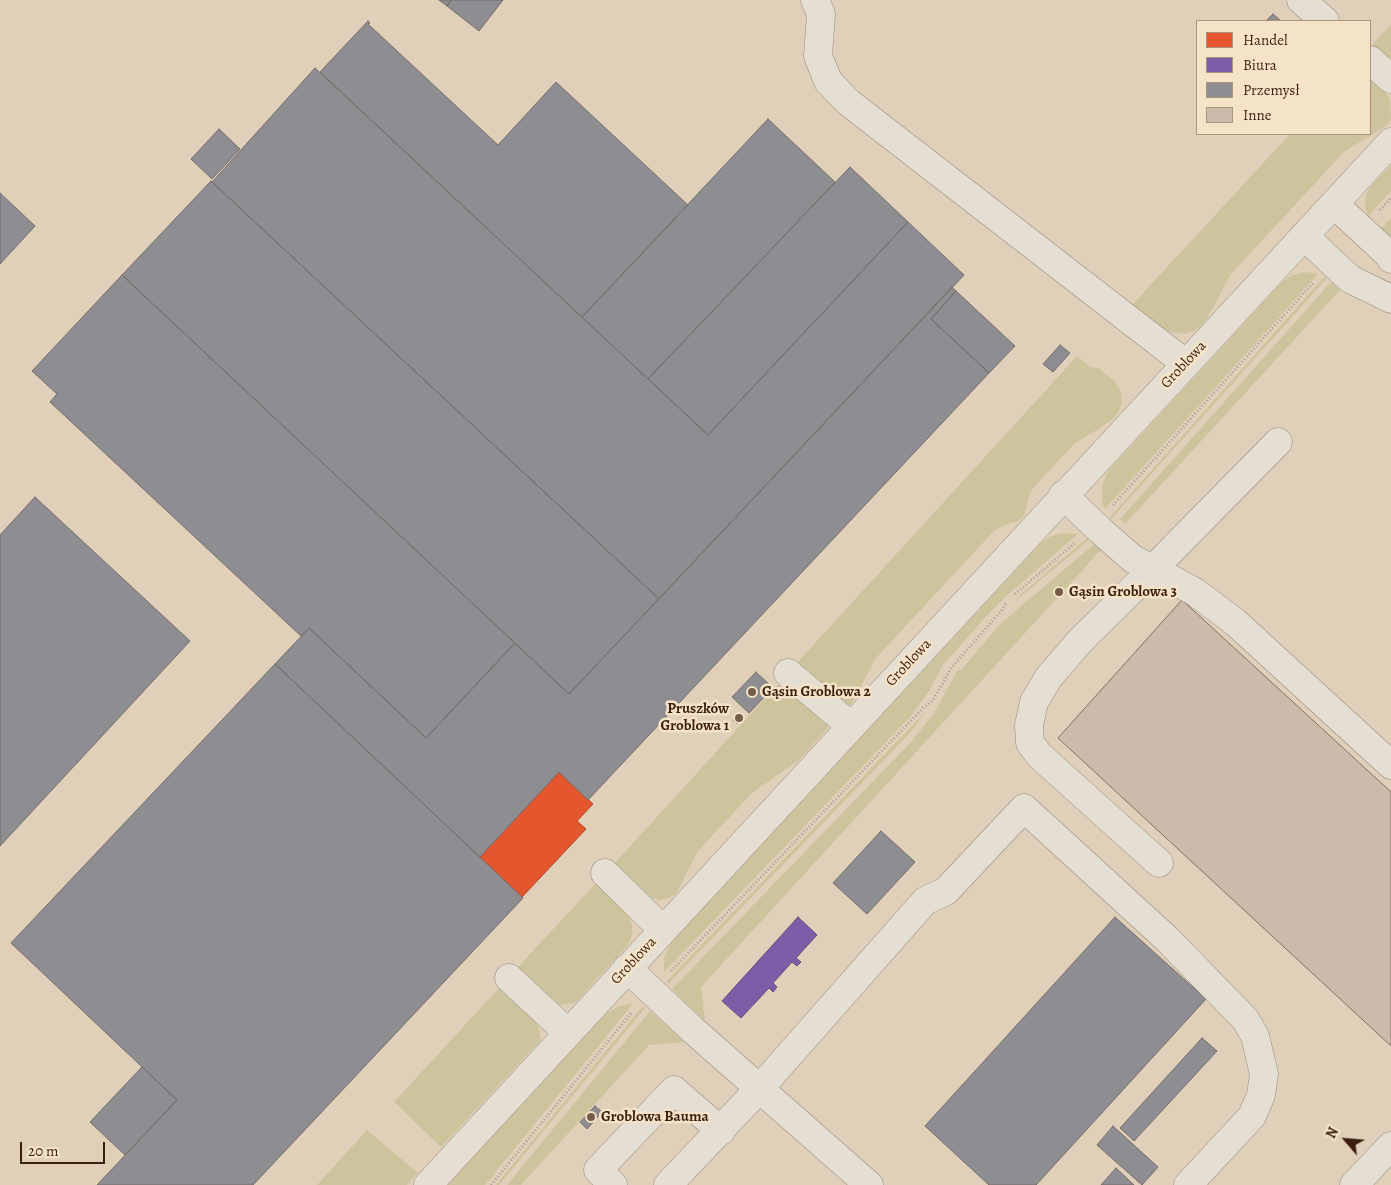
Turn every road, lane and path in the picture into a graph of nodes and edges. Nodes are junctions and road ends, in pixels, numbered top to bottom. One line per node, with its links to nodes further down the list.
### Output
1 (1301, 0): 3 (street)
2 (822, 5): 12 (street)
3 (1324, 20)
4 (1371, 61): 5 (street)
5 (1391, 79)
6 (1391, 142): 7 (street, Groblowa)
7 (1334, 204): 8 (street, Groblowa); 9 (street)
8 (1304, 236): 11 (street); 12 (street, Groblowa)
9 (1391, 259)
10 (1314, 282): 15 (path)
11 (1391, 299)
12 (1185, 363): 14 (street, Groblowa)
13 (1278, 442): 17 (street)
14 (1064, 495): 17 (street); 19 (street, Groblowa)
15 (1107, 513)
16 (1076, 541): 25 (path)
17 (1153, 569): 20 (street); 21 (street)
18 (788, 673): 19 (street)
19 (850, 726): 23 (street, Groblowa)
20 (1391, 765)
21 (1159, 863)
22 (605, 873): 23 (street)
23 (663, 930): 24 (street, Groblowa)
24 (627, 968): 28 (street, Groblowa); 29 (street)
25 (665, 977)
26 (509, 978): 28 (street)
27 (632, 1011): 33 (path)
28 (568, 1033): 32 (street, Groblowa)
29 (760, 1088): 30 (street); 36 (street); 37 (street)
30 (721, 1131): 34 (street); 35 (street)
31 (1391, 1146): 38 (street)
32 (428, 1185)
33 (491, 1185)
34 (613, 1185)
35 (668, 1185)
36 (869, 1185)
37 (1188, 1185)
38 (1354, 1185)

